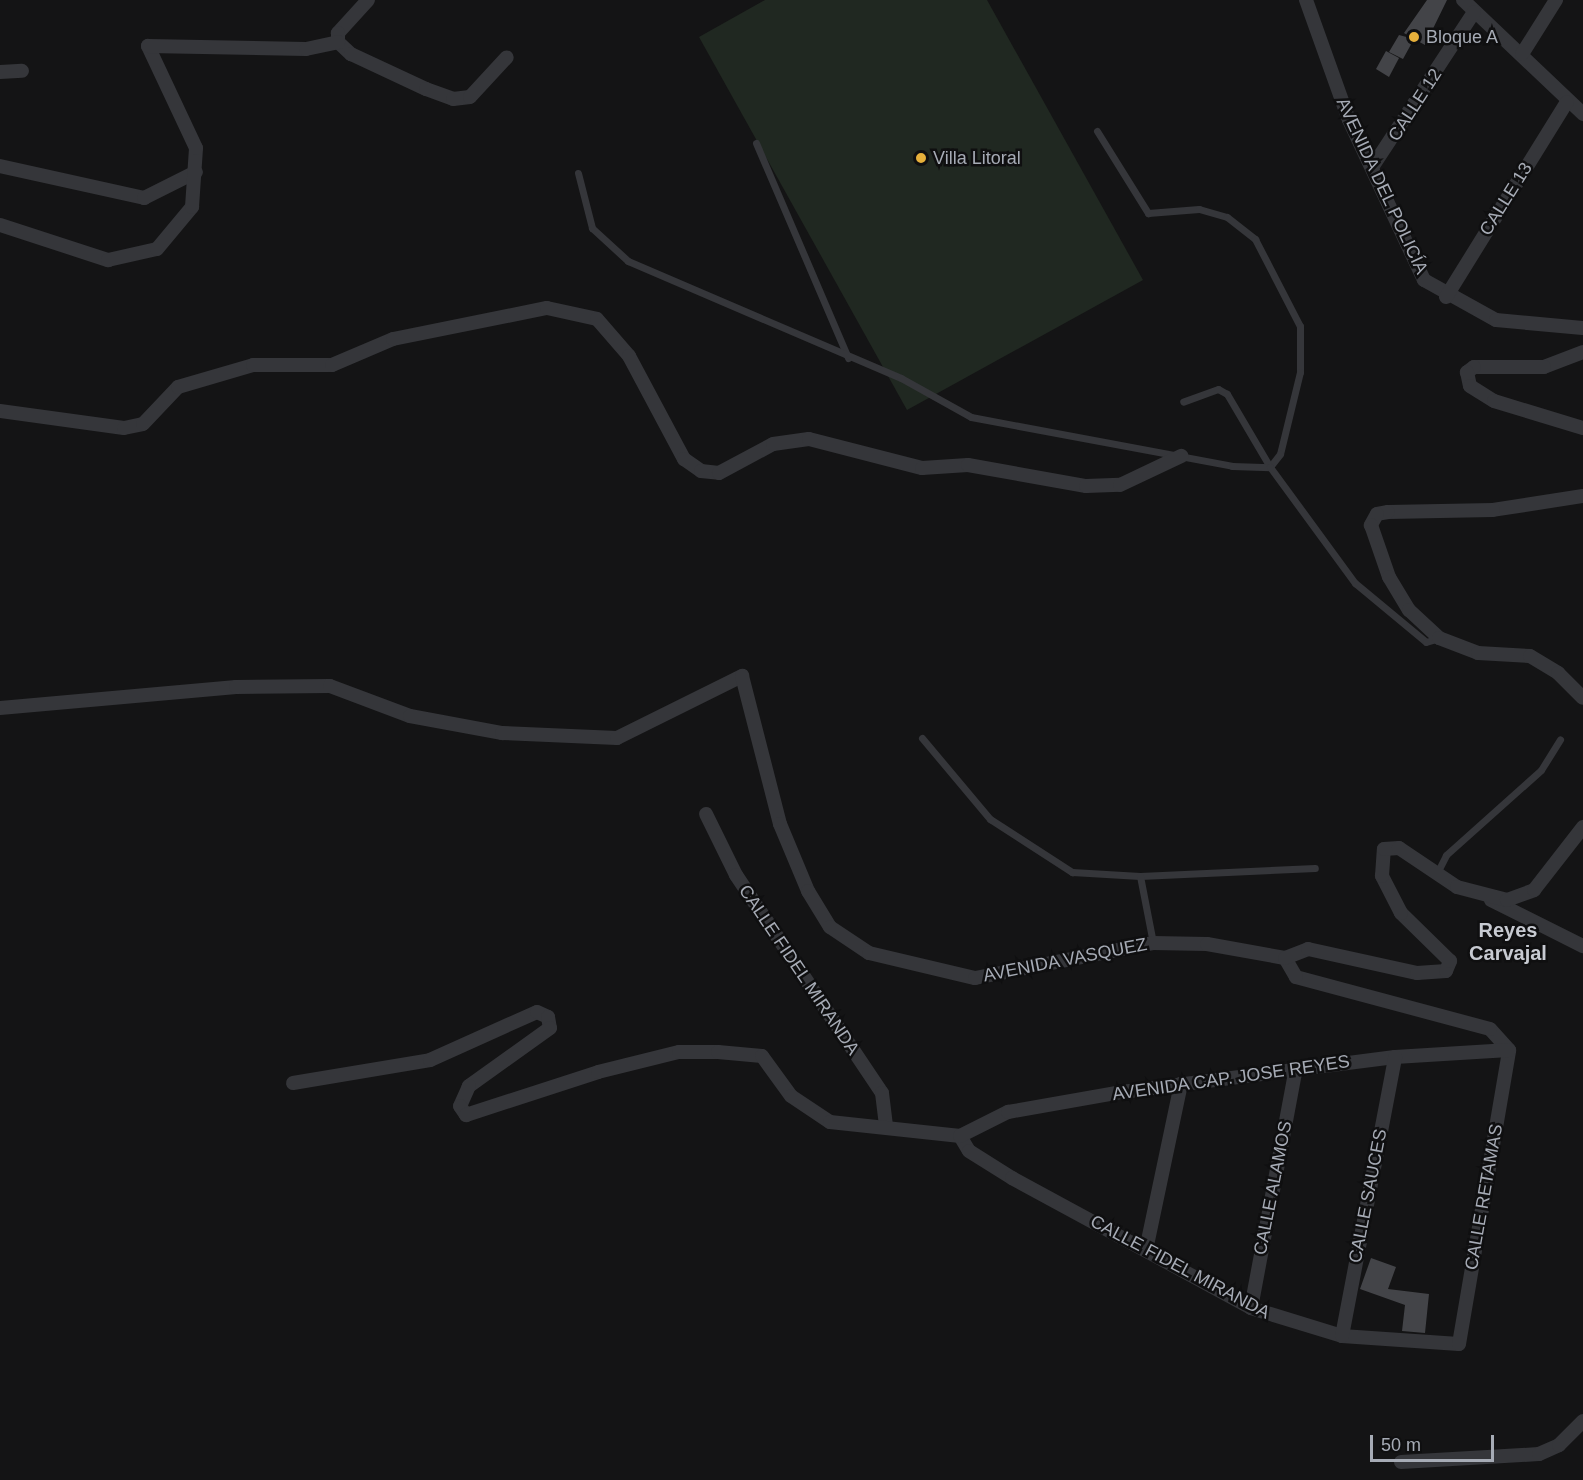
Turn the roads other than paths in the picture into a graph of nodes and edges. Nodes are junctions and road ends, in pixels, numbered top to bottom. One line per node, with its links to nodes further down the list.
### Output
1 (368, 0): 6 (street)
2 (1306, 0): 16 (street, AVENIDA DEL POLICÍA)
3 (1463, 0): 5 (street)
4 (1556, 0): 7 (street)
5 (1474, 12): 7 (street); 16 (street, CALLE 12)
6 (338, 42): 8 (street); 17 (street)
7 (1521, 54): 11 (street)
8 (507, 57)
9 (22, 71): 10 (street)
10 (0, 72)
11 (1566, 102): 12 (street); 20 (street, CALLE 13)
12 (1583, 114)
13 (1097, 131): 29 (lane)
14 (756, 143): 24 (lane)
15 (0, 166): 17 (street)
16 (1373, 166): 20 (street, AVENIDA DEL POLICÍA)
17 (196, 172): 19 (street)
18 (578, 173): 24 (lane)
19 (0, 225)
20 (1446, 297): 22 (street, AVENIDA DEL POLICÍA)
21 (1583, 314): 22 (street)
22 (1580, 328)
23 (1583, 352): 27 (street)
24 (848, 358): 28 (lane)
25 (1183, 402): 29 (lane)
26 (0, 411): 28 (street)
27 (1583, 428)
28 (1181, 456): 29 (lane)
29 (1270, 467): 31 (lane)
30 (1583, 496): 31 (street)
31 (1439, 638): 32 (street)
32 (1583, 698)
33 (0, 708): 42 (street, AVENIDA VASQUEZ)
34 (922, 738): 40 (lane)
35 (1560, 740): 39 (lane)
36 (706, 814): 50 (street, CALLE FIDEL MIRANDA)
37 (1583, 827): 41 (street)
38 (1316, 868): 40 (lane)
39 (1437, 873): 41 (street); 44 (street)
40 (1140, 876): 42 (lane)
41 (1490, 899): 43 (street)
42 (1153, 943): 44 (street, AVENIDA VASQUEZ)
43 (1583, 946)
44 (1285, 958): 45 (street)
45 (1509, 1050): 46 (street, AVENIDA CAP. JOSE REYES); 55 (street, CALLE RETAMAS)
46 (1395, 1057): 47 (street, AVENIDA CAP. JOSE REYES); 54 (street, CALLE SAUCES)
47 (1296, 1068): 49 (street, AVENIDA CAP. JOSE REYES); 53 (street, CALLE ALAMOS)
48 (293, 1083): 50 (street)
49 (1181, 1084): 51 (street, AVENIDA CAP. JOSE REYES); 52 (street)
50 (886, 1126): 51 (street)
51 (960, 1136): 52 (street, CALLE FIDEL MIRANDA)
52 (1146, 1250): 53 (street, CALLE FIDEL MIRANDA)
53 (1251, 1308): 54 (street, CALLE FIDEL MIRANDA)
54 (1342, 1336): 55 (street, CALLE FIDEL MIRANDA)
55 (1459, 1344)
56 (1583, 1421): 57 (street)
57 (1401, 1462)

